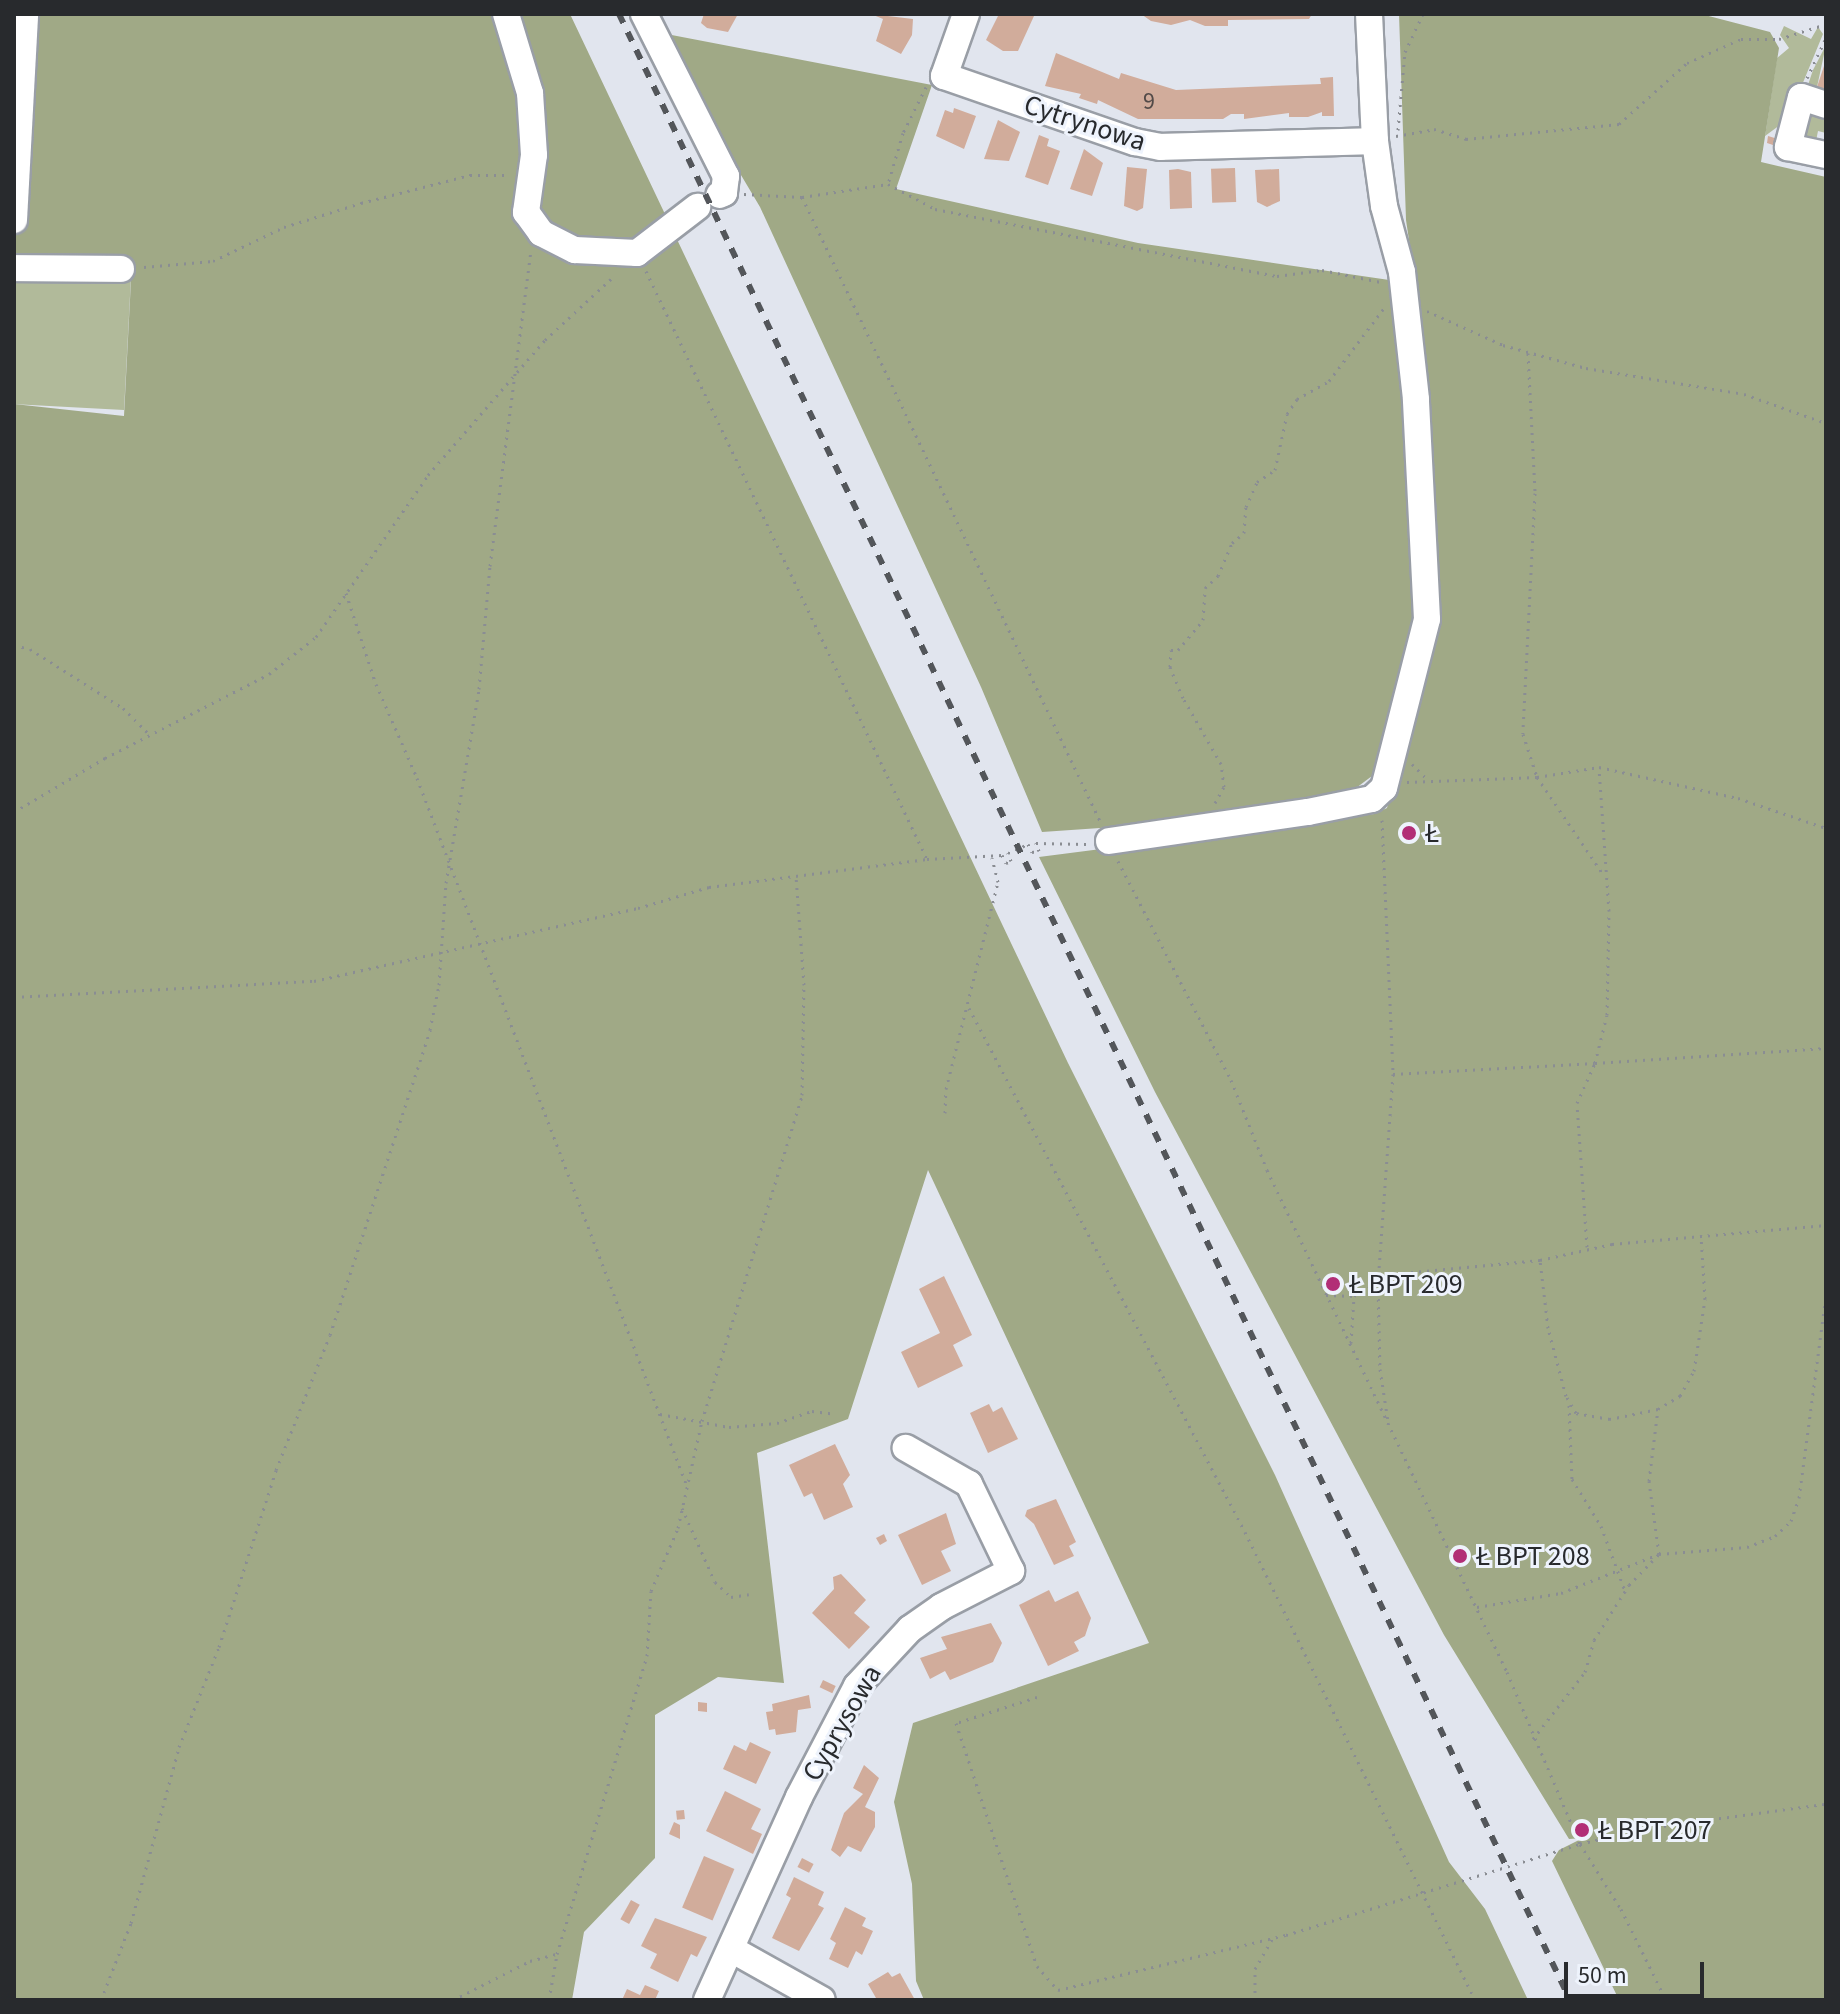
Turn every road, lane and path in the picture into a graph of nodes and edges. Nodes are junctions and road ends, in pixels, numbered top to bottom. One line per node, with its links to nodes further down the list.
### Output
1 (25, 14): 17 (street)
2 (506, 14): 13 (street)
3 (644, 14): 16 (street)
4 (966, 14): 9 (street)
5 (1369, 14): 11 (street)
6 (1423, 14): 11 (path)
7 (1826, 24): 11 (path)
8 (1826, 38): 10 (path)
9 (945, 73): 11 (street, Cytrynowa); 14 (path)
10 (1814, 101): 12 (street)
11 (1389, 142): 22 (street)
12 (1826, 155)
13 (531, 175): 18 (street); 21 (path)
14 (888, 184): 15 (path); 22 (path)
15 (802, 197): 16 (path); 35 (path)
16 (713, 199): 19 (street)
17 (14, 220)
18 (535, 223): 19 (street); 24 (path)
19 (637, 253): 24 (path); 38 (path)
20 (14, 268): 21 (street)
21 (121, 269)
22 (1398, 292): 23 (path); 31 (street); 32 (path)
23 (1528, 352): 25 (path); 30 (path)
24 (518, 372): 26 (path); 39 (path)
25 (1826, 423)
26 (346, 593): 28 (path); 39 (path)
27 (14, 645): 28 (path)
28 (150, 735): 33 (path)
29 (1599, 767): 30 (path); 34 (path); 40 (path)
30 (1537, 777): 31 (path); 40 (path)
31 (1384, 788): 35 (street); 48 (path)
32 (1213, 807)
33 (14, 812)
34 (1826, 828)
35 (1109, 841): 55 (path)
36 (1065, 847): 37 (path)
37 (992, 858): 38 (path); 45 (path)
38 (927, 859): 41 (path)
39 (449, 863): 42 (path); 43 (path)
40 (1603, 874): 47 (path)
41 (796, 877): 42 (path); 63 (path)
42 (480, 944): 43 (path); 61 (path)
43 (440, 953): 44 (path); 81 (path)
44 (14, 997)
45 (969, 1008): 49 (path); 77 (path)
46 (1826, 1048): 47 (path)
47 (1595, 1063): 48 (path); 52 (path)
48 (1393, 1074): 54 (path)
49 (945, 1113)
50 (1826, 1225): 51 (path)
51 (1701, 1235): 52 (path); 60 (path)
52 (1587, 1249): 53 (path)
53 (1540, 1260): 54 (path); 59 (path)
54 (1378, 1283): 56 (path); 64 (path)
55 (1326, 1295): 56 (path); 58 (path)
56 (1354, 1296): 58 (path)
57 (1826, 1296): 68 (path)
58 (1351, 1346): 64 (path)
59 (1569, 1402): 60 (path); 69 (path)
60 (1658, 1409): 68 (path)
61 (660, 1414): 63 (path); 66 (path)
62 (835, 1414): 63 (path)
63 (702, 1421): 66 (path)
64 (1389, 1424): 72 (path)
65 (906, 1448): 79 (street, Cyprysowa)
66 (687, 1487): 67 (path)
67 (682, 1508): 71 (path); 80 (path)
68 (1659, 1554): 69 (path); 70 (path)
69 (1620, 1570): 70 (path); 72 (path)
70 (1625, 1591): 74 (path)
71 (749, 1594)
72 (1477, 1607): 74 (path)
73 (1037, 1697): 78 (path)
74 (1533, 1739): 76 (path)
75 (1826, 1804): 76 (path)
76 (1580, 1844): 77 (path); 88 (path)
77 (1422, 1890): 78 (path); 87 (path)
78 (1273, 1938): 86 (path)
79 (731, 1949): 84 (street, Cyprysowa); 85 (street)
80 (557, 1954): 82 (path); 83 (path)
81 (101, 2000)
82 (453, 2000)
83 (549, 2000)
84 (707, 2000)
85 (822, 2000)
86 (1255, 2000)
87 (1475, 2000)
88 (1666, 2000)

